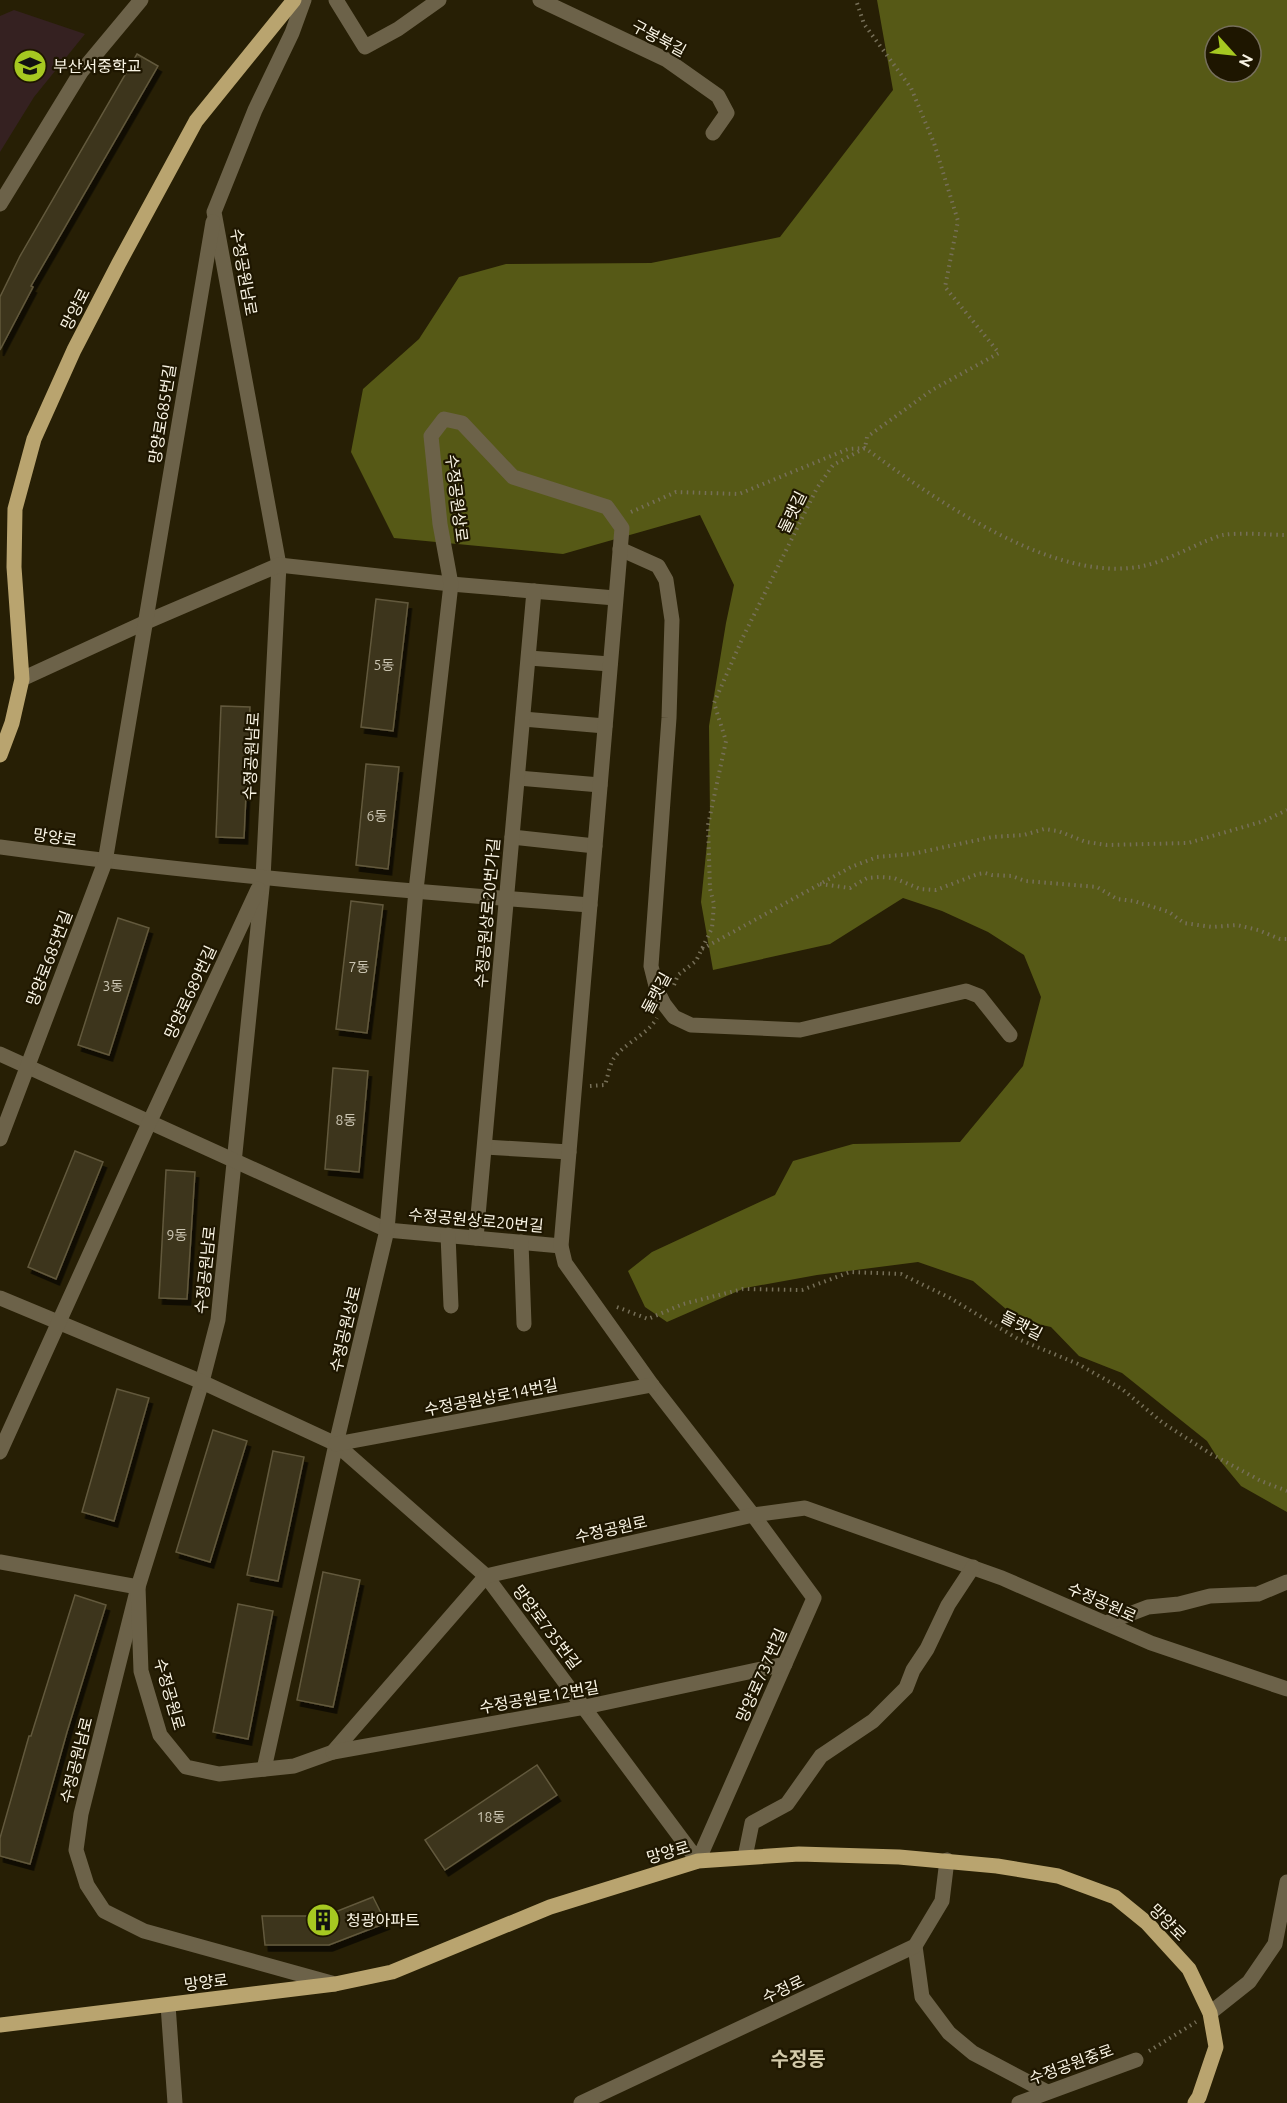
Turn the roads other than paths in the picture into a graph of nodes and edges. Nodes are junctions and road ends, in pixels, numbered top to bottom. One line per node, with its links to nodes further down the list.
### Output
1 (141, 0): 8 (street)
2 (294, 0): 18 (main road, 망양로)
3 (304, 0): 9 (street, 수정공원남로)
4 (336, 0): 5 (street)
5 (439, 0)
6 (540, 0): 7 (street, 구봉북길)
7 (713, 133)
8 (0, 204)
9 (214, 212): 11 (street, 수정공원남로); 15 (street, 망양로685번길)
10 (620, 549): 12 (street, 수정공원상로); 14 (street); 32 (street)
11 (279, 565): 12 (street); 15 (street); 28 (street, 수정공원남로)
12 (450, 584): 13 (street); 29 (street, 수정공원상로)
13 (534, 591): 14 (street); 16 (street, 수정공원상로20번가길)
14 (615, 598): 17 (street)
15 (146, 622): 18 (street); 27 (street, 망양로685번길)
16 (528, 658): 17 (street); 19 (street, 수정공원상로20번가길)
17 (610, 664): 20 (street)
18 (22, 679): 21 (main road, 망양로)
19 (523, 719): 20 (street); 22 (street, 수정공원상로20번가길)
20 (605, 726): 23 (street)
21 (0, 755)
22 (518, 778): 23 (street); 24 (street, 수정공원상로20번가길)
23 (600, 785): 25 (street)
24 (512, 837): 25 (street); 30 (street, 수정공원상로20번가길)
25 (595, 846): 31 (street)
26 (0, 847): 27 (street, 망양로)
27 (105, 862): 28 (street); 34 (street, 망양로685번길)
28 (263, 878): 29 (street); 35 (street, 망양로689번길); 39 (street, 수정공원남로)
29 (416, 890): 30 (street); 40 (street, 수정공원상로)
30 (507, 898): 31 (street); 37 (street, 수정공원상로20번가길)
31 (590, 905): 38 (street)
32 (1010, 1035)
33 (0, 1054): 34 (street)
34 (27, 1067): 35 (street); 36 (street, 망양로685번길)
35 (150, 1121): 39 (street); 47 (street, 망양로689번길)
36 (0, 1139)
37 (485, 1147): 38 (street); 42 (street, 수정공원상로20번가길)
38 (569, 1152): 44 (street)
39 (234, 1160): 40 (street); 49 (street, 수정공원남로)
40 (387, 1230): 41 (street, 수정공원상로20번길); 51 (street, 수정공원상로)
41 (448, 1235): 42 (street, 수정공원상로20번길); 46 (street)
42 (477, 1238): 43 (street, 수정공원상로20번길)
43 (521, 1242): 44 (street, 수정공원상로20번길); 48 (street)
44 (561, 1246): 50 (street)
45 (0, 1298): 47 (street)
46 (452, 1306)
47 (58, 1324): 49 (street); 52 (street, 망양로689번길)
48 (524, 1324)
49 (202, 1382): 51 (street); 58 (street, 수정공원남로)
50 (652, 1385): 51 (street, 수정공원상로14번길); 53 (street)
51 (336, 1444): 56 (street, 망양로735번길); 64 (street, 수정공원상로)
52 (0, 1452)
53 (753, 1515): 55 (street, 수정공원로); 56 (street, 수정공원로); 60 (street, 망양로737번길)
54 (0, 1562): 58 (street)
55 (973, 1567): 59 (street, 수정공원로); 65 (street)
56 (486, 1576): 62 (street, 망양로735번길); 63 (street, 수정공원로)
57 (1287, 1582): 59 (street)
58 (138, 1587): 64 (street, 수정공원로); 71 (street, 수정공원남로)
59 (1106, 1623): 61 (street, 수정공원로)
60 (785, 1664): 62 (street, 수정공원로12번길); 67 (street, 망양로737번길)
61 (1287, 1689)
62 (585, 1707): 63 (street, 수정공원로12번길); 67 (street, 망양로735번길)
63 (333, 1752): 64 (street, 수정공원로)
64 (264, 1769)
65 (745, 1857): 66 (main road, 망양로); 67 (main road, 망양로)
66 (947, 1860): 70 (street); 73 (main road, 망양로)
67 (698, 1861): 71 (main road, 망양로)
68 (1287, 1882): 69 (street)
69 (1283, 1925): 73 (street)
70 (915, 1946): 76 (street); 78 (street, 수정로)
71 (335, 1984): 72 (main road, 망양로)
72 (168, 2005): 74 (main road, 망양로); 77 (street)
73 (1210, 2013): 80 (main road, 망양로)
74 (0, 2025)
75 (1136, 2060): 76 (street, 수정공원중로)
76 (1047, 2092): 79 (street, 수정공원중로)
77 (175, 2103)
78 (581, 2103)
79 (1019, 2103)
80 (1195, 2103)

